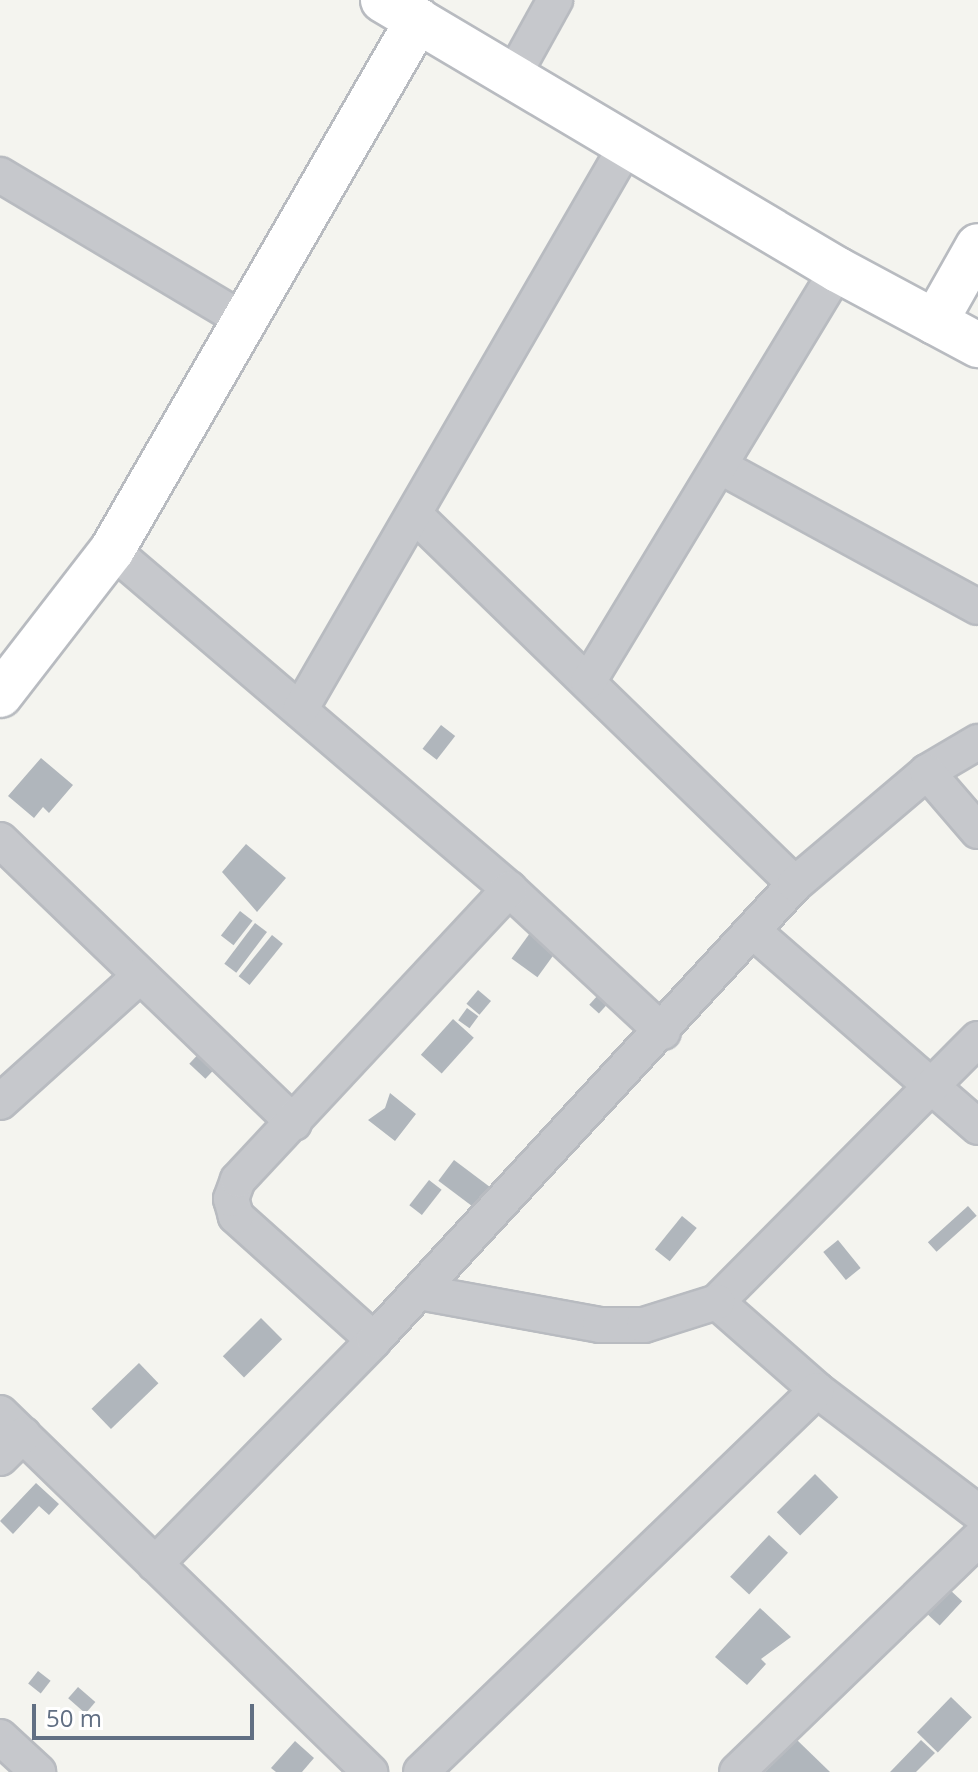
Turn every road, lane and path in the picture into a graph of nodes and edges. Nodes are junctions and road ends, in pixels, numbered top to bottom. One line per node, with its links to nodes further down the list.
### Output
1 (555, 0): 3 (street)
2 (400, 10): 3 (street); 9 (street)
3 (514, 74): 4 (street)
4 (628, 143): 7 (street); 12 (street)
5 (1, 177): 9 (street)
6 (978, 246): 8 (street)
7 (838, 270): 8 (street); 11 (street)
8 (935, 322): 10 (street)
9 (248, 323): 13 (street)
10 (978, 345)
11 (723, 468): 14 (street); 15 (street)
12 (416, 516): 15 (street); 17 (street)
13 (112, 550): 16 (street); 17 (street)
14 (978, 607)
15 (588, 682): 22 (street)
16 (0, 695)
17 (300, 710): 23 (street)
18 (978, 742): 19 (street)
19 (927, 772): 20 (street); 22 (street)
20 (978, 831)
21 (0, 840): 25 (street)
22 (795, 884): 24 (street)
23 (509, 889): 26 (street); 30 (street)
24 (754, 932): 26 (street); 28 (street)
25 (140, 976): 29 (street); 30 (street)
26 (663, 1032): 32 (street)
27 (978, 1039): 28 (street)
28 (927, 1089): 31 (street); 33 (street)
29 (0, 1102)
30 (294, 1123): 34 (street)
31 (978, 1127)
32 (419, 1292): 33 (street); 34 (street)
33 (717, 1302): 35 (street)
34 (374, 1340): 39 (street)
35 (817, 1390): 37 (street); 43 (street)
36 (8, 1435): 39 (street)
37 (978, 1512)
38 (978, 1539): 44 (street)
39 (155, 1564): 42 (street)
40 (0, 1737): 41 (street)
41 (38, 1772)
42 (370, 1772)
43 (421, 1772)
44 (737, 1772)

